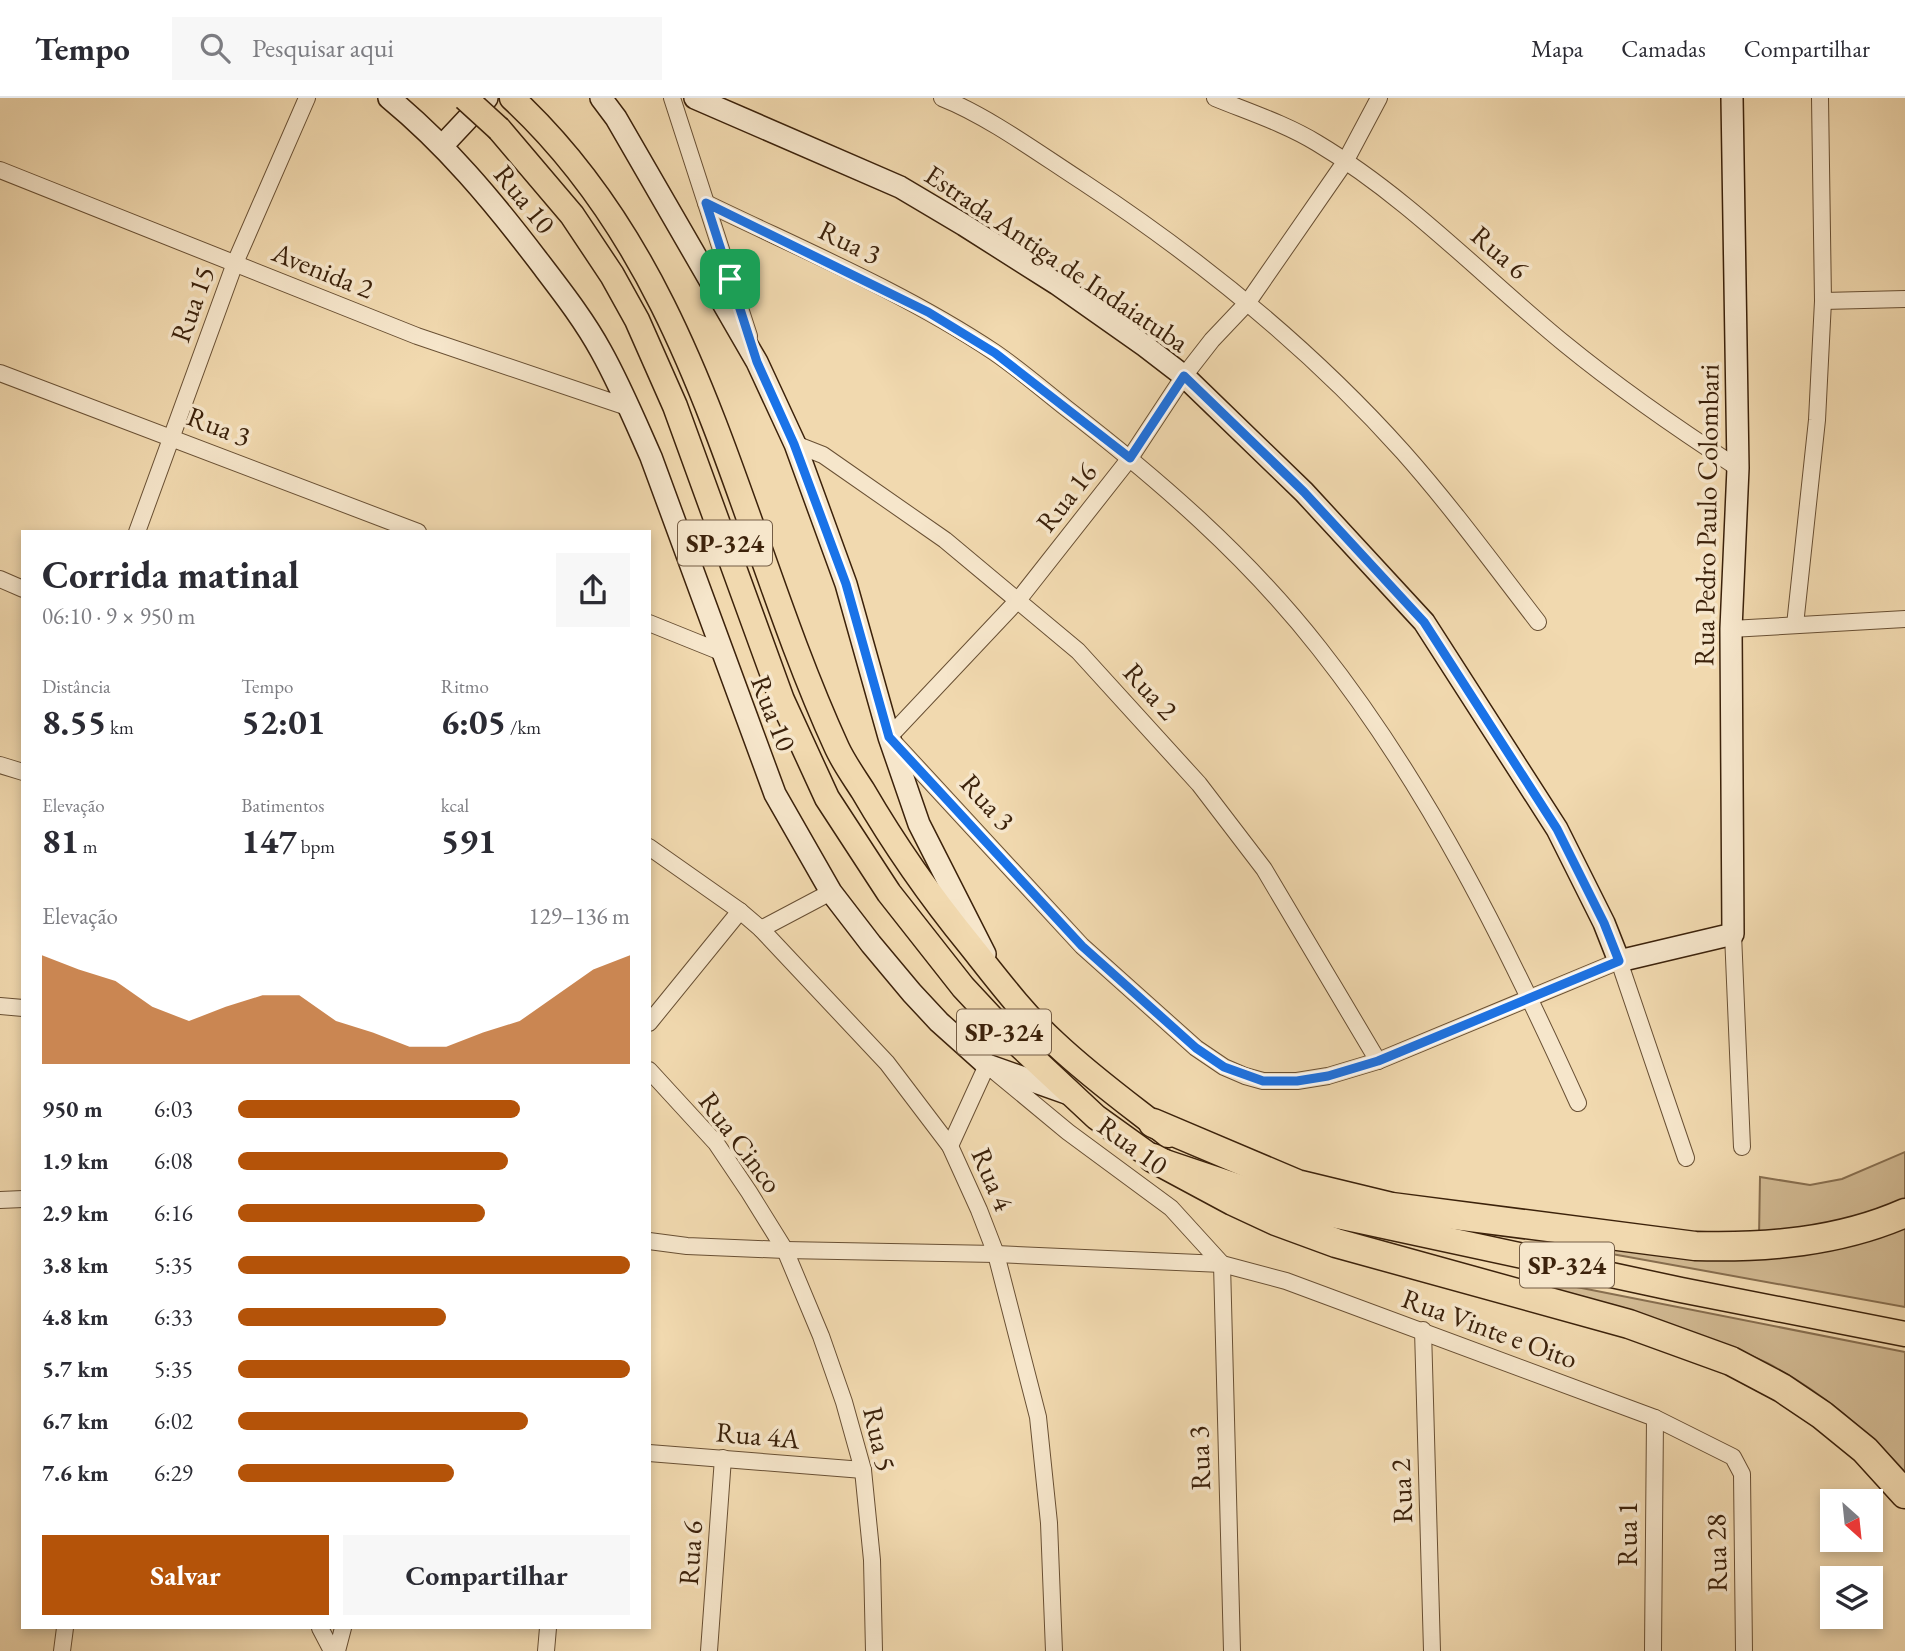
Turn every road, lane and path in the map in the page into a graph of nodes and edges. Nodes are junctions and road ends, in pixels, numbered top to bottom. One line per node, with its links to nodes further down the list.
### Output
1 (307, 98): 18 (street, Rua 15)
2 (389, 98): 14 (main road, Rua 10 / SP-324)
3 (465, 98): 58 (highway, SP-324, bridge)
4 (487, 98): 14 (main road)
5 (601, 98): 22 (main road)
6 (672, 98): 17 (street, Rua 3)
7 (695, 98): 24 (main road, Estrada Antiga de Indaiatuba)
8 (942, 98): 21 (street)
9 (1215, 98): 15 (street, Rua 6)
10 (1379, 98): 15 (street, Rua 16)
11 (1732, 98): 29 (main road, Rua Pedro Paulo Colombari)
12 (1820, 98): 20 (street)
13 (517, 103): 50 (highway, SP-324)
14 (442, 146): 25 (main road, Rua 10 / SP-324)
15 (1345, 162): 21 (street, Rua 16); 29 (street, Rua 6)
16 (0, 170): 18 (street, Avenida 2)
17 (706, 203): 22 (street, Rua 3); 28 (street, Rua 3)
18 (235, 263): 25 (street, Avenida 2); 26 (street, Rua 15)
19 (1905, 299): 20 (street)
20 (1824, 301): 38 (street)
21 (1248, 302): 24 (street, Rua 16); 36 (street)
22 (757, 362): 27 (main road, Rua 3)
23 (0, 373): 26 (street, Rua 3)
24 (1184, 376): 28 (street, Rua 16); 49 (main road, Estrada Antiga de Indaiatuba)
25 (630, 408): 40 (main road, Rua 10 / SP-324)
26 (172, 437): 30 (street, Rua 15); 31 (street, Rua 3)
27 (794, 444): 34 (street, Rua 2); 41 (main road, Rua 3)
28 (1130, 458): 34 (street, Rua 16); 51 (street, Rua 3)
29 (1738, 468): 39 (main road, Rua Pedro Paulo Colombari)
30 (138, 530)
31 (413, 530)
32 (0, 579): 33 (street)
33 (21, 588)
34 (1018, 600): 41 (street, Rua 16); 55 (street, Rua 2)
35 (1905, 619): 38 (street)
36 (1538, 622)
37 (651, 624): 40 (street)
38 (1795, 625): 39 (street)
39 (1731, 629): 48 (main road, Rua Pedro Paulo Colombari)
40 (721, 652): 45 (main road, Rua 10 / SP-324)
41 (889, 737): 50 (main road); 55 (street, Rua 3)
42 (0, 765): 43 (street)
43 (21, 771)
44 (651, 848): 46 (street, Rua 4)
45 (831, 892): 47 (street); 56 (main road, Rua 10 / SP-324)
46 (740, 911): 47 (street, Rua 4); 54 (street)
47 (761, 929): 61 (street, Rua 4)
48 (1733, 934): 49 (main road); 62 (street)
49 (1619, 961): 51 (street, Rua 3); 64 (street)
50 (1002, 985): 60 (highway, SP-324)
51 (1530, 998): 55 (street, Rua 3); 59 (street, Rua 3)
52 (0, 1006): 53 (street)
53 (21, 1008)
54 (651, 1021)
55 (1378, 1061)
56 (987, 1065): 58 (main road); 61 (street); 72 (street, Rua 10)
57 (651, 1072): 70 (street, Rua Cinco)
58 (1072, 1095): 63 (highway, SP-324)
59 (1578, 1103)
60 (1153, 1123): 65 (highway, SP-324); 68 (highway)
61 (950, 1146): 71 (street, Rua 4)
62 (1742, 1147)
63 (1153, 1158): 65 (highway, SP-324); 80 (highway)
64 (1686, 1158)
65 (1232, 1185): 74 (highway, SP-324)
66 (21, 1199): 67 (street)
67 (0, 1200)
68 (1905, 1213)
69 (651, 1241): 70 (street, Rua Vinte e Oito)
70 (785, 1250): 71 (street, Rua Vinte e Oito); 79 (street, Rua 5)
71 (996, 1254): 72 (street, Rua Vinte e Oito); 91 (street, Rua 4)
72 (1222, 1264): 73 (street, Rua Vinte e Oito); 92 (street, Rua 3)
73 (1423, 1330): 75 (street, Rua Vinte e Oito); 93 (street, Rua 2)
74 (1905, 1334)
75 (1655, 1418): 77 (street, Rua Vinte e Oito); 94 (street, Rua 1)
76 (651, 1453): 78 (street, Rua 4A)
77 (1733, 1457): 95 (street, Rua 28)
78 (723, 1458): 79 (street, Rua 4A); 89 (street, Rua 6)
79 (863, 1470): 90 (street, Rua 5)
80 (1905, 1494)
81 (65, 1629): 85 (street)
82 (321, 1629): 86 (street)
83 (344, 1629): 87 (street)
84 (547, 1638): 88 (street)
85 (62, 1651)
86 (332, 1651)
87 (337, 1651)
88 (534, 1651)
89 (709, 1651)
90 (874, 1651)
91 (1054, 1651)
92 (1232, 1651)
93 (1432, 1651)
94 (1653, 1651)
95 (1744, 1651)

